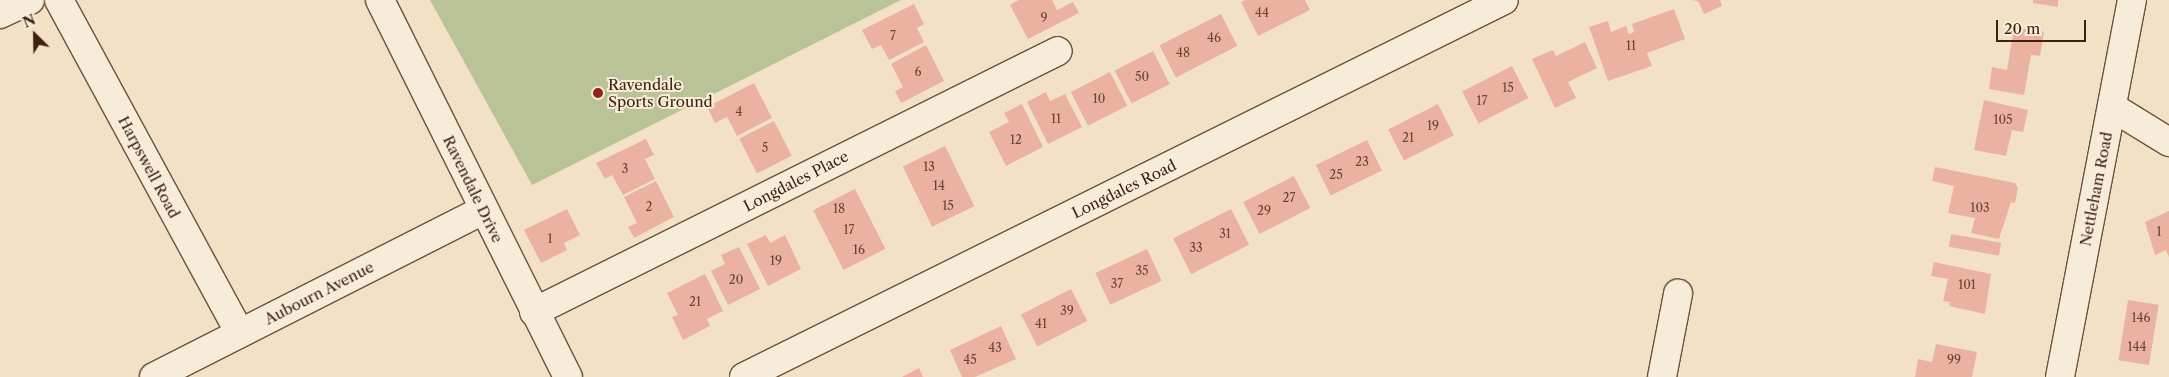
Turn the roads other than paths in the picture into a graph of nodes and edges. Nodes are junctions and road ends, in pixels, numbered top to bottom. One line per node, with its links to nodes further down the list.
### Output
1 (30, 0): 6 (street)
2 (59, 0): 13 (street, Harpswell Road)
3 (380, 0): 10 (street, Ravendale Drive)
4 (1504, 0): 16 (street, Longdales Road)
5 (2132, 0): 8 (street, Nettleham Road)
6 (0, 14)
7 (1058, 50): 12 (street, Longdales Place)
8 (2112, 107): 9 (street); 18 (street, Nettleham Road)
9 (2169, 142)
10 (484, 210): 12 (street, Ravendale Drive); 13 (street, Aubourn Avenue)
11 (1678, 294): 17 (street)
12 (534, 312): 15 (street, Ravendale Drive)
13 (240, 333): 14 (street, Aubourn Avenue)
14 (154, 377)
15 (568, 377)
16 (744, 377)
17 (1662, 377)
18 (2060, 377)

